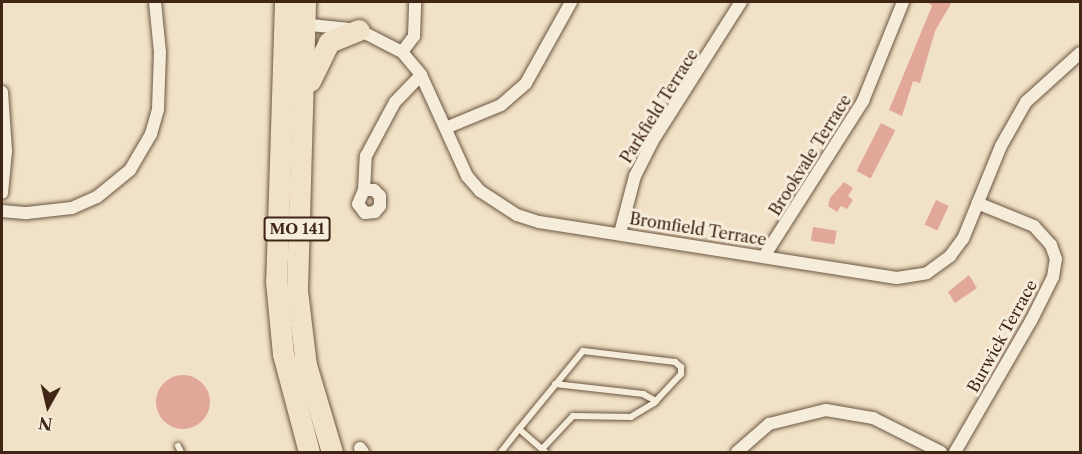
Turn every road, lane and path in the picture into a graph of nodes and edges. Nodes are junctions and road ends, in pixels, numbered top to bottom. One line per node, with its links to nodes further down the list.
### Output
1 (155, 2): 19 (street)
2 (285, 2): 8 (highway, MO 141)
3 (305, 2): 8 (highway, MO 141)
4 (416, 2): 10 (street)
5 (571, 2): 15 (street)
6 (741, 2): 20 (street, Parkfield Terrace)
7 (903, 2): 21 (street, Brookvale Terrace)
8 (296, 25): 9 (street, Bromfield Terrace); 14 (highway, MO 141); 26 (highway, MO 141)
9 (359, 30): 10 (street, Bromfield Terrace); 14 (highway)
10 (402, 52): 12 (street, Bromfield Terrace)
11 (1080, 53): 18 (street, Bromfield Terrace)
12 (421, 75): 15 (street, Bromfield Terrace); 16 (street)
13 (2, 92): 17 (street)
14 (304, 96): 27 (highway, MO 141)
15 (448, 127): 20 (street, Bromfield Terrace)
16 (364, 190)
17 (2, 193)
18 (977, 203): 21 (street, Bromfield Terrace); 31 (street, Burwick Terrace)
19 (2, 211)
20 (620, 233): 21 (street, Bromfield Terrace)
21 (765, 255)
22 (555, 384): 23 (lane); 23 (lane); 24 (lane)
23 (656, 401): 25 (lane)
24 (519, 429): 25 (lane); 28 (lane)
25 (543, 451)
26 (309, 453)
27 (332, 453)
28 (501, 453)
29 (737, 453): 30 (street)
30 (941, 453)
31 (956, 453)

